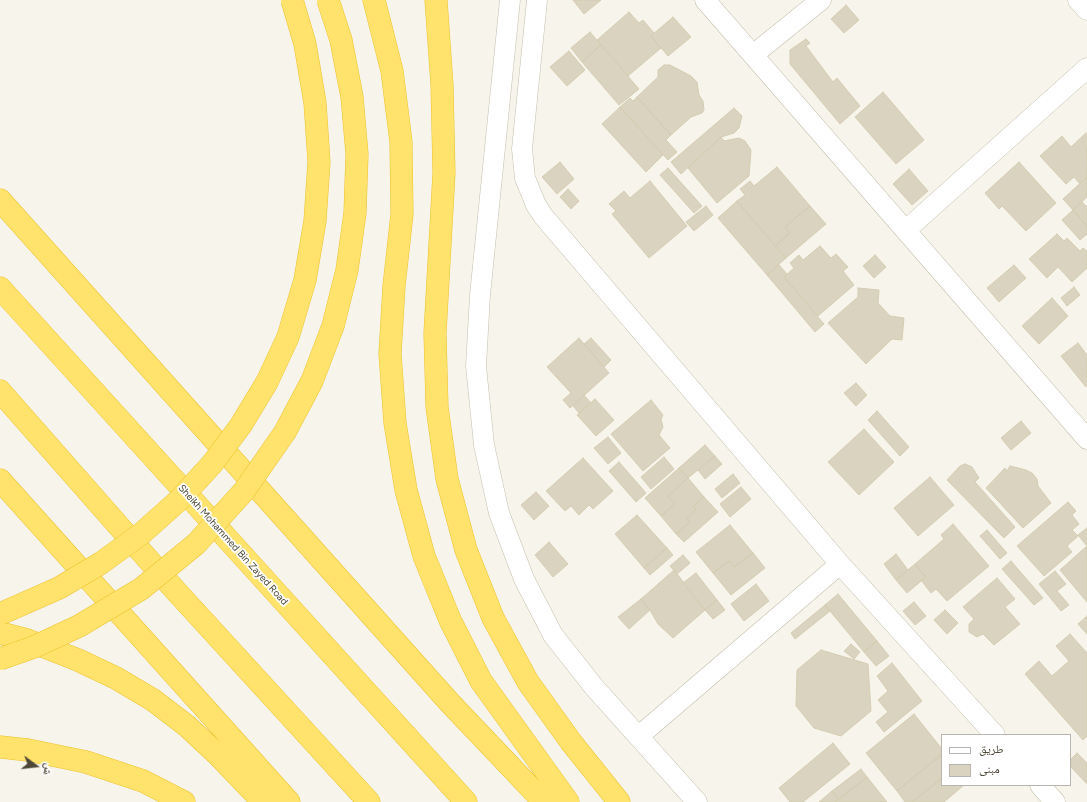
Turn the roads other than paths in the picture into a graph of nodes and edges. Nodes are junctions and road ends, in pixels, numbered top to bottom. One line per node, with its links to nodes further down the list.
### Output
1 (292, 0): 20 (highway, bridge)
2 (328, 0): 22 (highway, bridge)
3 (374, 0): 33 (highway)
4 (436, 0): 34 (highway)
5 (510, 0): 24 (street)
6 (537, 0): 19 (street)
7 (705, 0): 11 (street)
8 (821, 0): 11 (street)
9 (1078, 0): 10 (street)
10 (1087, 10)
11 (753, 55): 14 (street)
12 (1087, 68): 14 (street)
13 (1, 201): 32 (highway)
14 (906, 230): 17 (street)
15 (0, 288): 31 (highway, Sheikh Mohammed Bin Zayed Road)
16 (0, 391): 30 (highway)
17 (1087, 439)
18 (0, 480): 29 (highway)
19 (840, 564): 23 (street); 24 (street)
20 (0, 614)
21 (0, 633): 28 (highway)
22 (0, 659)
23 (993, 734)
24 (639, 736): 35 (street)
25 (0, 747): 27 (highway)
26 (1041, 786): 36 (street)
27 (184, 802)
28 (263, 802)
29 (288, 802)
30 (369, 802)
31 (466, 802)
32 (544, 802)
33 (568, 802)
34 (619, 802)
35 (697, 802)
36 (1055, 802)

